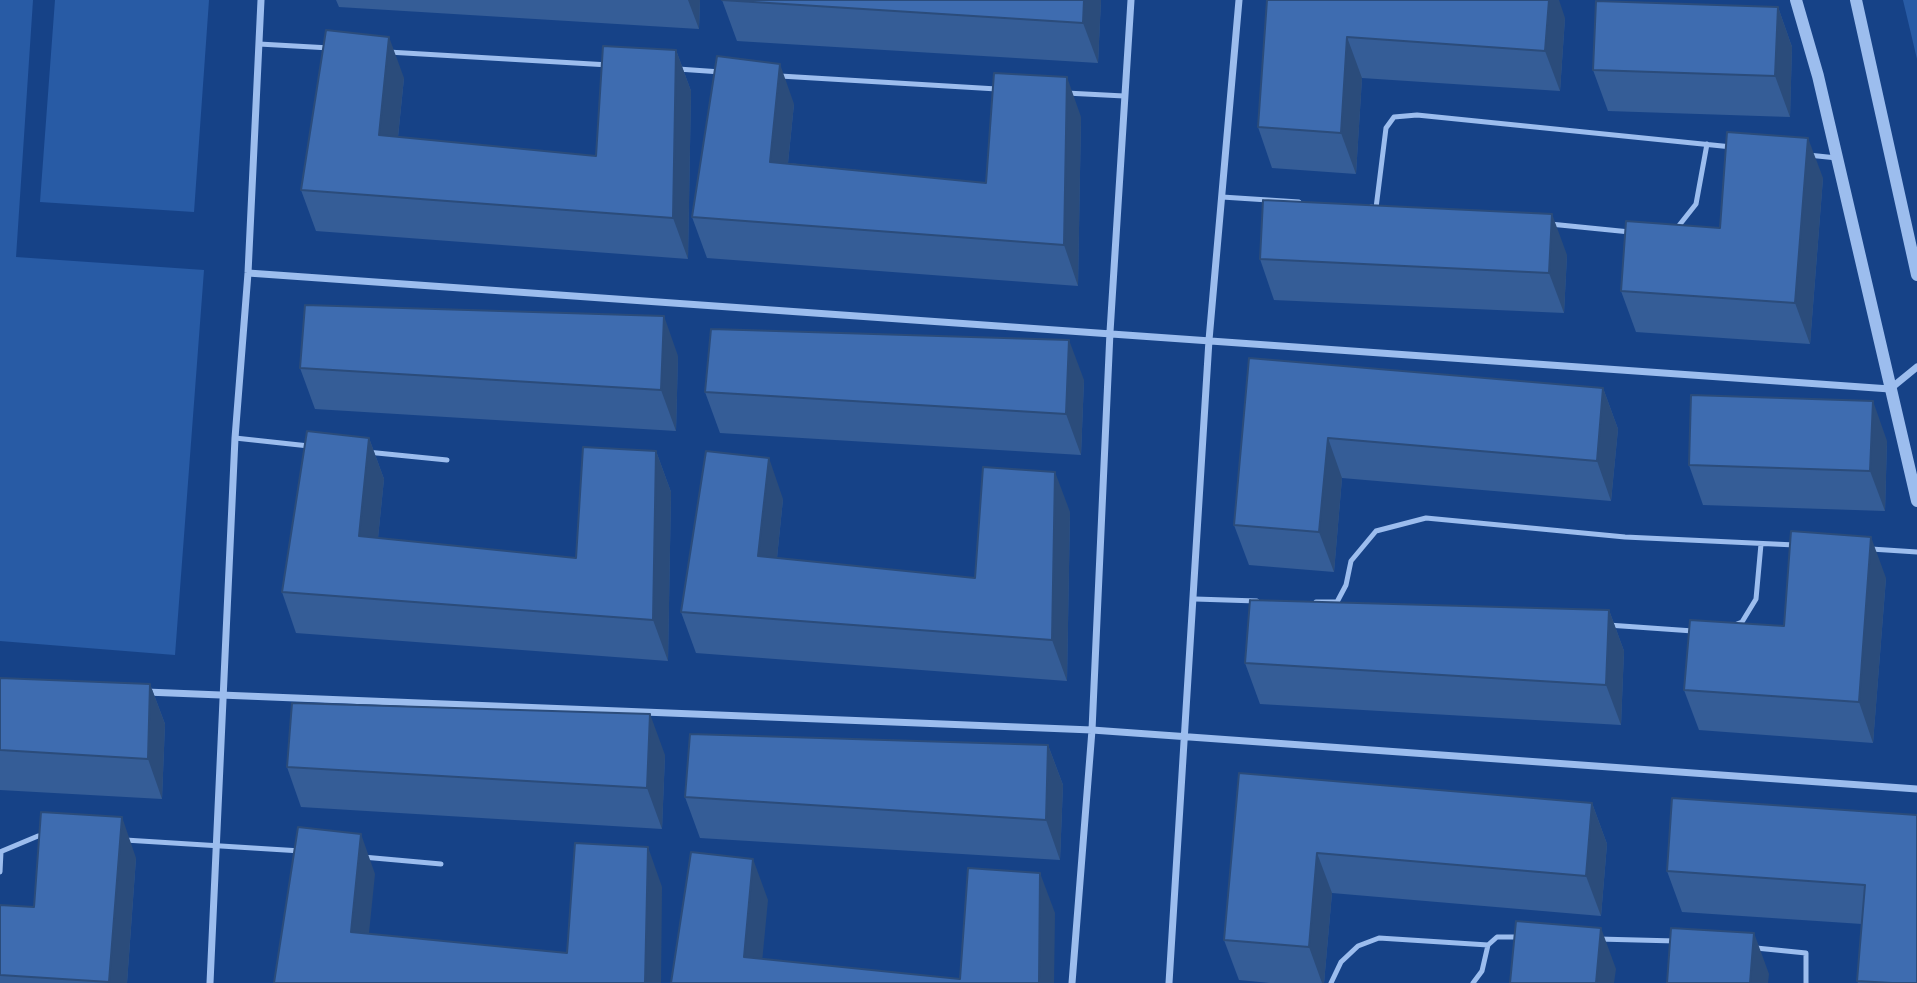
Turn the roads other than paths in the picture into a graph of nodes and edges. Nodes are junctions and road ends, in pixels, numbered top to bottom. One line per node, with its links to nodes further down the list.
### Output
1 (261, 0): 6 (street)
2 (1131, 0): 15 (street)
3 (1239, 0): 20 (street)
4 (1796, 0): 19 (street)
5 (1856, 0): 29 (street)
6 (259, 44): 7 (lane); 28 (street)
7 (343, 49)
8 (385, 52): 9 (lane)
9 (622, 66)
10 (664, 69): 11 (lane)
11 (733, 73)
12 (775, 75): 13 (lane)
13 (1012, 90)
14 (1054, 92): 15 (lane)
15 (1124, 96): 30 (street)
16 (1707, 144): 17 (lane); 23 (lane); 27 (lane)
17 (1744, 148)
18 (1797, 153): 19 (lane)
19 (1836, 158): 33 (street)
20 (1222, 197): 21 (lane); 31 (street)
21 (1312, 203)
22 (1363, 207): 23 (lane)
23 (1376, 208): 24 (lane)
24 (1389, 209)
25 (1544, 223): 26 (lane)
26 (1637, 233)
27 (1671, 233)
28 (248, 273): 30 (street); 34 (street)
29 (1917, 275)
30 (1110, 332): 31 (street); 53 (street)
31 (1209, 340): 33 (street); 43 (street)
32 (1917, 367): 33 (street)
33 (1890, 389): 38 (street)
34 (235, 438): 35 (lane); 52 (street)
35 (315, 446)
36 (354, 450): 37 (lane)
37 (447, 460)
38 (1917, 501)
39 (1761, 544): 40 (lane); 46 (lane); 49 (lane)
40 (1800, 546)
41 (1865, 549): 42 (lane)
42 (1917, 552)
43 (1195, 599): 44 (lane); 54 (street)
44 (1259, 601)
45 (1311, 602): 46 (lane)
46 (1337, 602): 47 (lane)
47 (1350, 603)
48 (1604, 624): 50 (lane)
49 (1729, 627)
50 (1705, 632)
51 (133, 691): 52 (street)
52 (225, 695): 53 (street); 58 (street)
53 (1092, 730): 54 (street); 70 (street)
54 (1187, 736): 55 (street); 71 (street)
55 (1917, 789)
56 (52, 836): 59 (lane)
57 (121, 839): 58 (lane)
58 (217, 844): 60 (lane); 69 (street)
59 (1, 852): 63 (lane)
60 (309, 852)
61 (349, 856): 62 (lane)
62 (441, 864)
63 (0, 872)
64 (1525, 937): 67 (lane)
65 (1593, 939): 66 (lane)
66 (1688, 942)
67 (1488, 945): 72 (lane); 73 (lane)
68 (1753, 948): 74 (lane)
69 (210, 983)
70 (1072, 983)
71 (1170, 983)
72 (1331, 983)
73 (1474, 983)
74 (1806, 983)

